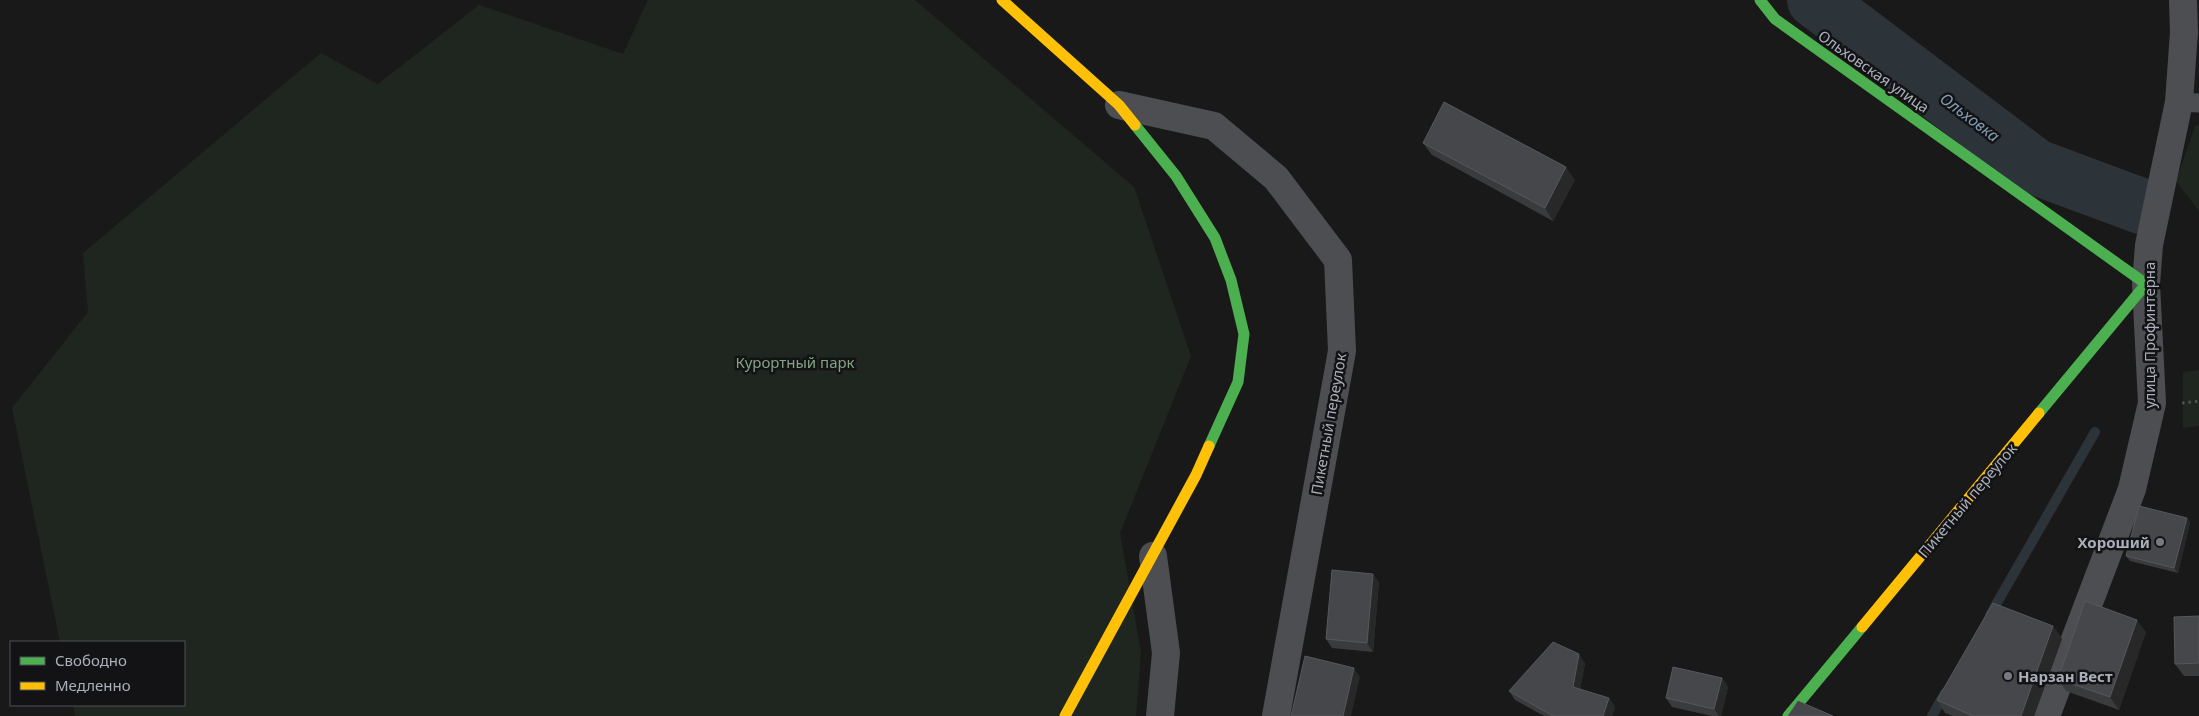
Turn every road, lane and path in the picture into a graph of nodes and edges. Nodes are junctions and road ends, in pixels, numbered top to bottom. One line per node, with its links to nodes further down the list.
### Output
1 (1002, 0): 5 (street)
2 (1760, 0): 6 (street, Ольховская улица)
3 (2183, 0): 4 (street, улица Профинтерна)
4 (2189, 103): 6 (street, улица Профинтерна)
5 (1118, 105): 7 (street); 10 (street, Пикетный переулок)
6 (2146, 284): 11 (street, Пикетный переулок); 12 (street, улица Профинтерна)
7 (1153, 556): 8 (street); 9 (street)
8 (1065, 716)
9 (1160, 716)
10 (1276, 716)
11 (1788, 716)
12 (2046, 716)

